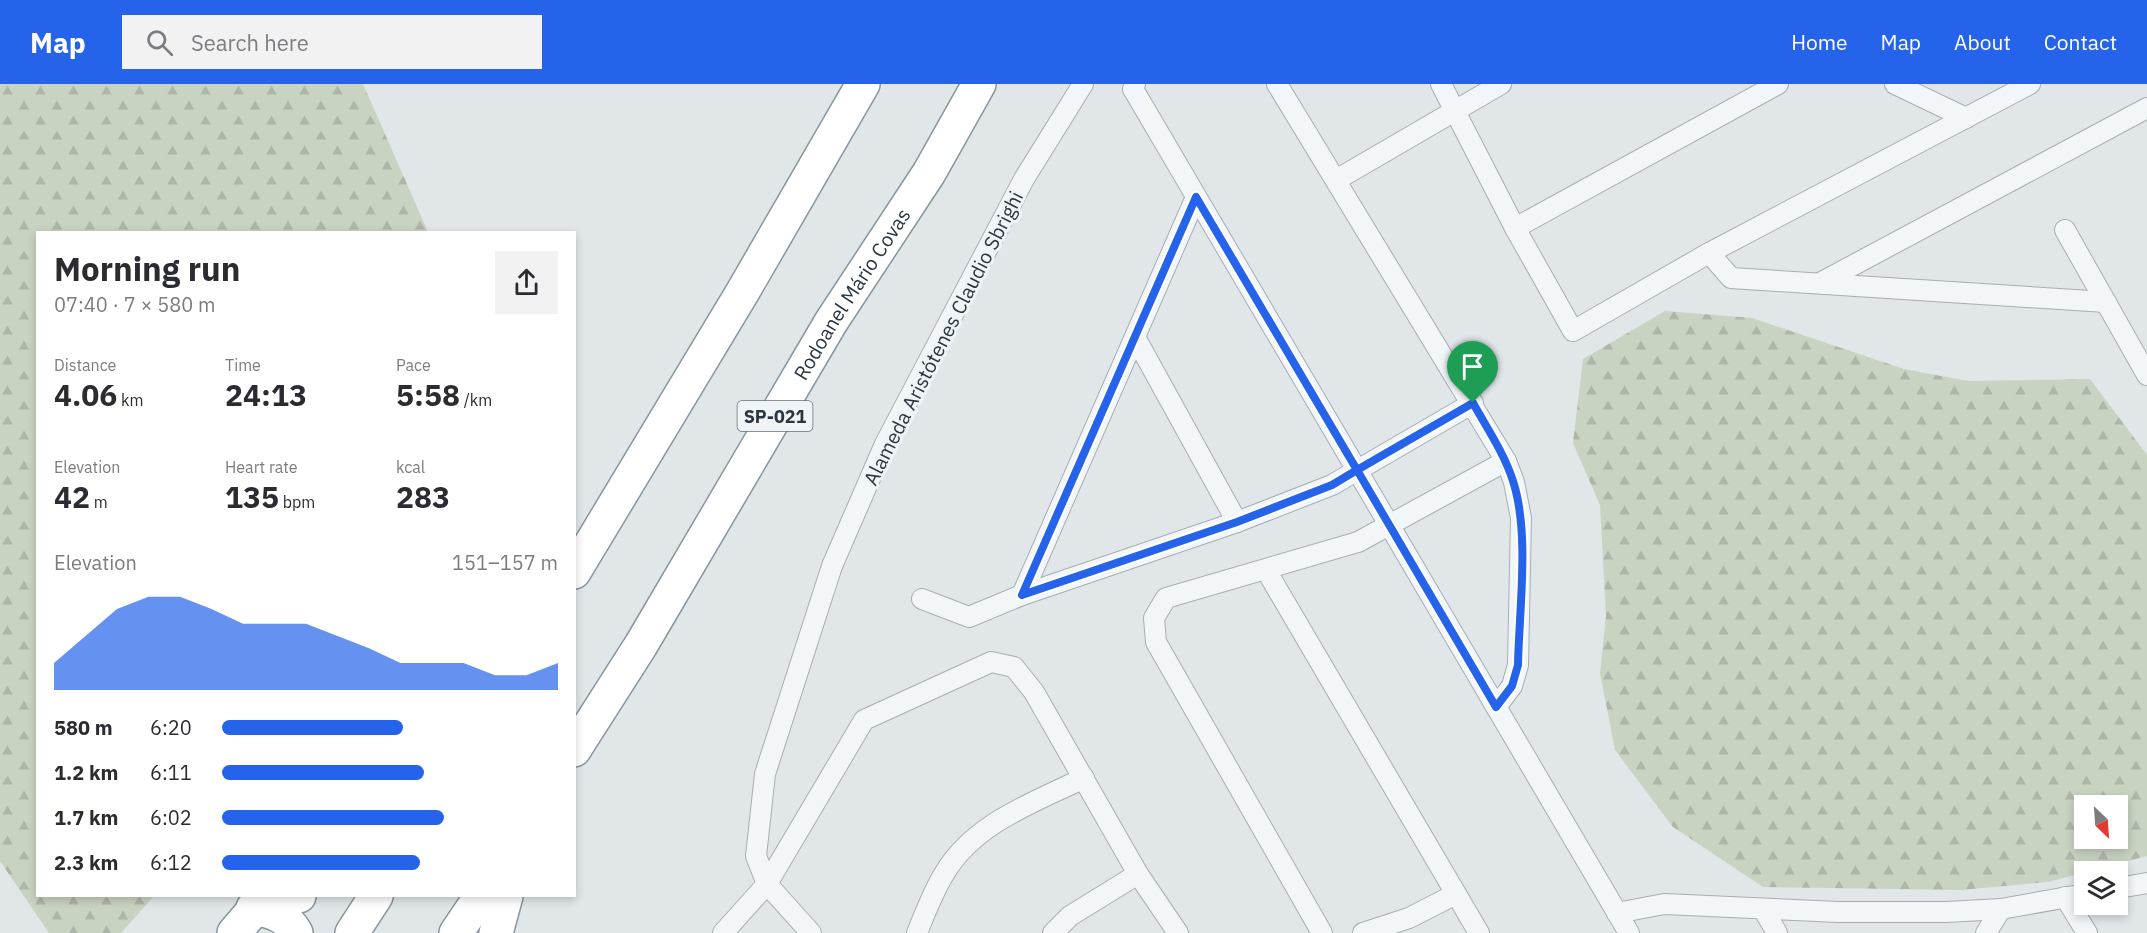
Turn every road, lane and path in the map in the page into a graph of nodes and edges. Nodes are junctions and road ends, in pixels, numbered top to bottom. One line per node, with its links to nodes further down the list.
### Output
1 (863, 84): 29 (highway)
2 (979, 84): 34 (highway, Rodoanel Mário Covas / SP-021)
3 (1083, 84): 38 (street, Alameda Aristótenes Claudio Sbrighi)
4 (1135, 84): 16 (street)
5 (1277, 84): 15 (street)
6 (1442, 84): 13 (street)
7 (1501, 84): 11 (street)
8 (1778, 84): 17 (street)
9 (1894, 84): 14 (street)
10 (2030, 84): 14 (street)
11 (1474, 92): 13 (street)
12 (2147, 108): 20 (street)
13 (1455, 110): 15 (street); 17 (street)
14 (1966, 118): 19 (street)
15 (1336, 180): 24 (street)
16 (1196, 197): 22 (street); 26 (street)
17 (1515, 228): 19 (street)
18 (2065, 230): 21 (street)
19 (1709, 253): 20 (street)
20 (1820, 283): 21 (street)
21 (2106, 302): 23 (street)
22 (1135, 337): 27 (street); 31 (street)
23 (2147, 375)
24 (1473, 403): 25 (street); 26 (street)
25 (1506, 461): 28 (street); 33 (street)
26 (1357, 470): 27 (street); 28 (street)
27 (1237, 522): 31 (street)
28 (1390, 526): 30 (street); 33 (street)
29 (576, 569)
30 (1266, 570): 40 (street); 60 (street)
31 (1022, 595): 32 (street)
32 (922, 599)
33 (1496, 707): 49 (street)
34 (576, 747)
35 (1084, 778): 36 (street); 38 (street); 57 (street)
36 (1138, 874): 58 (street); 59 (street)
37 (2147, 883): 39 (street)
38 (767, 884): 55 (street); 56 (street, Alameda Aristótenes Claudio Sbrighi)
39 (2128, 886)
40 (1456, 894): 61 (street); 62 (street)
41 (2074, 896): 46 (street)
42 (297, 897): 50 (highway)
43 (375, 897): 52 (highway)
44 (480, 897): 53 (highway)
45 (506, 897): 54 (highway)
46 (2065, 897): 48 (street); 66 (street)
47 (1763, 909): 48 (street); 49 (street); 64 (street)
48 (2001, 909): 65 (street)
49 (1617, 913): 63 (street)
50 (244, 921): 51 (highway)
51 (296, 933)
52 (352, 933)
53 (456, 933)
54 (496, 933)
55 (723, 933)
56 (811, 933)
57 (917, 933)
58 (1053, 933)
59 (1179, 933)
60 (1322, 933)
61 (1363, 933)
62 (1479, 933)
63 (1629, 933)
64 (1778, 933)
65 (1986, 933)
66 (2087, 933)

